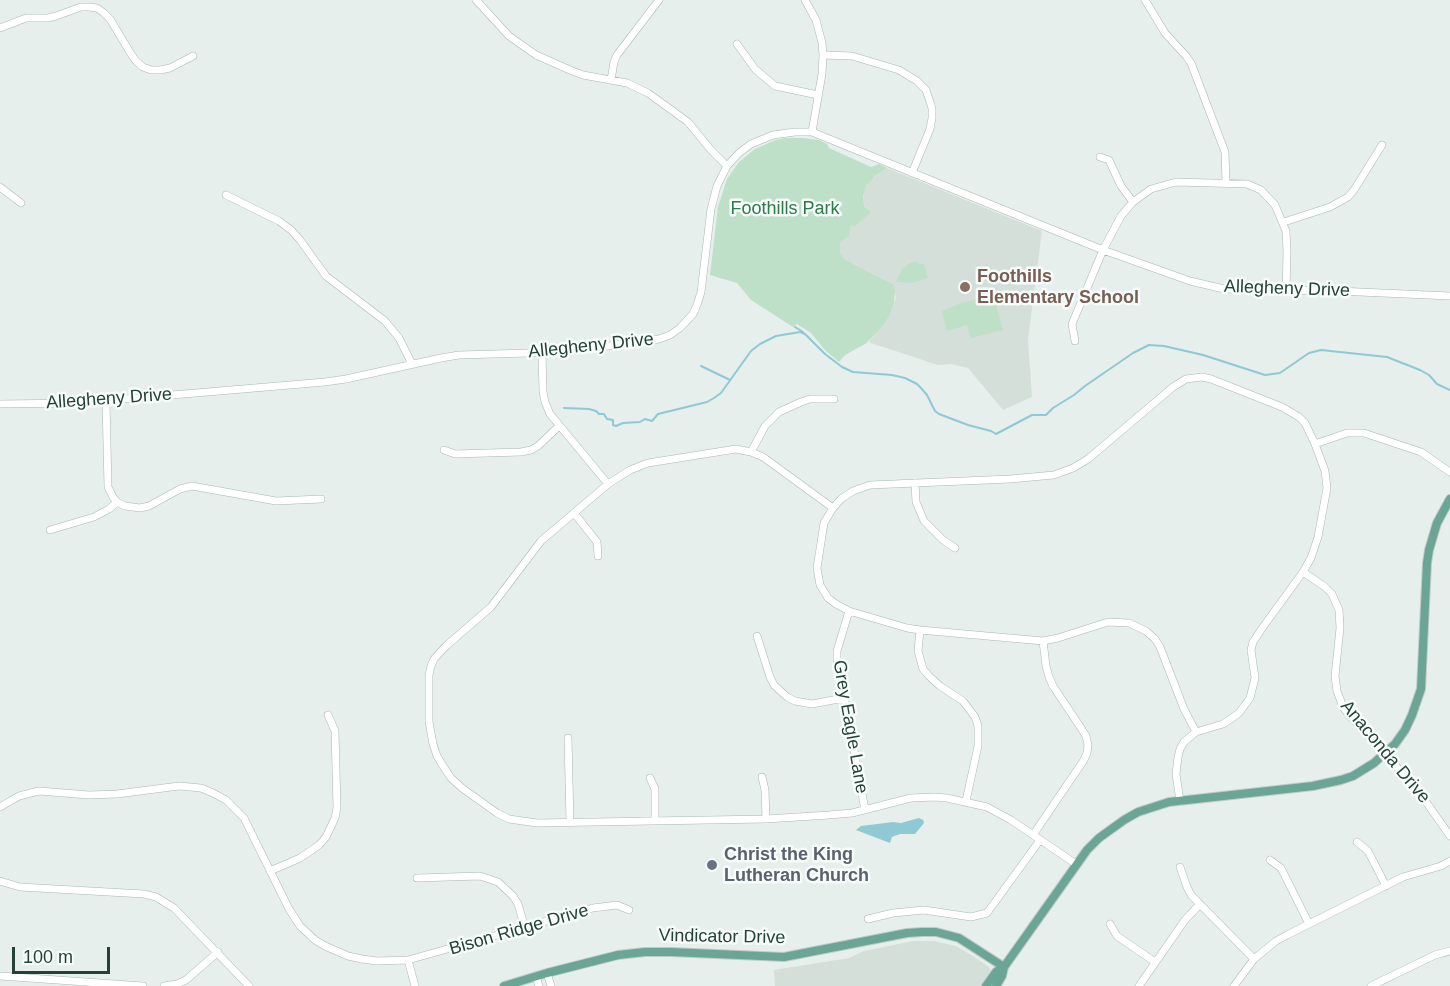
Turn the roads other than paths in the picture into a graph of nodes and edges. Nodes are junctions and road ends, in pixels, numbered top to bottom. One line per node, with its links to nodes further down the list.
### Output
1 (476, 0): 9 (street)
2 (659, 0): 9 (street)
3 (805, 0): 7 (street)
4 (1145, 0): 16 (street)
5 (0, 28): 8 (street)
6 (737, 44): 10 (street)
7 (823, 55): 10 (street); 15 (street)
8 (193, 56)
9 (611, 80): 14 (street)
10 (818, 95): 11 (street)
11 (812, 132): 14 (street, Allegheny Drive); 15 (street, Allegheny Drive)
12 (1382, 145): 21 (street)
13 (1100, 157): 19 (street)
14 (727, 166): 26 (street, Allegheny Drive)
15 (912, 172): 22 (street, Allegheny Drive)
16 (1226, 182): 19 (street); 21 (street)
17 (0, 188): 20 (street)
18 (226, 195): 27 (street)
19 (1133, 202): 22 (street)
20 (21, 203)
21 (1284, 222): 23 (street)
22 (1103, 250): 23 (street, Allegheny Drive); 25 (street)
23 (1286, 291): 24 (street, Allegheny Drive)
24 (1450, 296)
25 (1075, 341)
26 (542, 353): 27 (street, Allegheny Drive); 31 (street)
27 (412, 364): 29 (street, Allegheny Drive)
28 (834, 399): 34 (street)
29 (105, 401): 30 (street, Allegheny Drive); 40 (street)
30 (0, 404)
31 (559, 426): 33 (street); 37 (street)
32 (1315, 444): 35 (street); 36 (street); 46 (street)
33 (444, 450)
34 (751, 452): 37 (street); 41 (street)
35 (1450, 472)
36 (915, 483): 41 (street); 44 (street)
37 (608, 484): 42 (street)
38 (321, 499): 40 (street)
39 (1450, 499): 55 (main road)
40 (117, 502): 43 (street)
41 (833, 508): 47 (street)
42 (574, 513): 45 (street); 64 (street)
43 (50, 530)
44 (955, 548)
45 (598, 556)
46 (1303, 572): 53 (street); 55 (street, Anaconda Drive)
47 (849, 611): 48 (street); 51 (street, Grey Eagle Lane)
48 (920, 630): 50 (street); 58 (street)
49 (757, 636): 51 (street)
50 (1043, 641): 53 (street); 65 (street)
51 (844, 698): 61 (street, Grey Eagle Lane)
52 (328, 715): 73 (street)
53 (1197, 732): 59 (street)
54 (568, 738): 64 (street)
55 (1385, 754): 59 (main road); 66 (street, Anaconda Drive)
56 (762, 777): 62 (street)
57 (650, 778): 63 (street)
58 (966, 801): 61 (street); 65 (street)
59 (1180, 801): 71 (main road)
60 (0, 807): 73 (street, Bison Ridge Drive)
61 (865, 810): 62 (street)
62 (766, 819): 63 (street)
63 (655, 820): 64 (street)
64 (570, 822)
65 (1033, 835): 67 (street)
66 (1450, 836)
67 (1040, 840): 71 (street); 79 (street)
68 (1357, 842): 76 (street)
69 (1270, 860): 81 (street)
70 (1450, 861): 76 (street)
71 (1076, 864): 88 (main road)
72 (1180, 867): 77 (street)
73 (270, 871): 86 (street, Bison Ridge Drive)
74 (417, 878): 82 (street)
75 (0, 881): 84 (street)
76 (1386, 886): 81 (street)
77 (1200, 904): 85 (street); 87 (street)
78 (629, 910): 82 (street, Bison Ridge Drive)
79 (868, 919)
80 (1110, 924): 87 (street)
81 (1309, 924): 85 (street)
82 (525, 928): 86 (street, Bison Ridge Drive)
83 (1450, 951): 103 (street)
84 (218, 952): 93 (street); 94 (street)
85 (1254, 959): 102 (street)
86 (408, 960): 95 (street)
87 (1155, 962): 101 (street)
88 (1004, 967): 89 (main road, Vindicator Drive); 99 (main road); 100 (main road)
89 (547, 973): 91 (main road, Vindicator Drive); 98 (street)
90 (0, 976): 92 (street)
91 (536, 976): 96 (main road, Vindicator Drive); 97 (street)
92 (143, 986)
93 (164, 986)
94 (249, 986)
95 (416, 986)
96 (504, 986)
97 (539, 986)
98 (551, 986)
99 (986, 986)
100 (996, 986)
101 (1138, 986)
102 (1234, 986)
103 (1371, 986)

